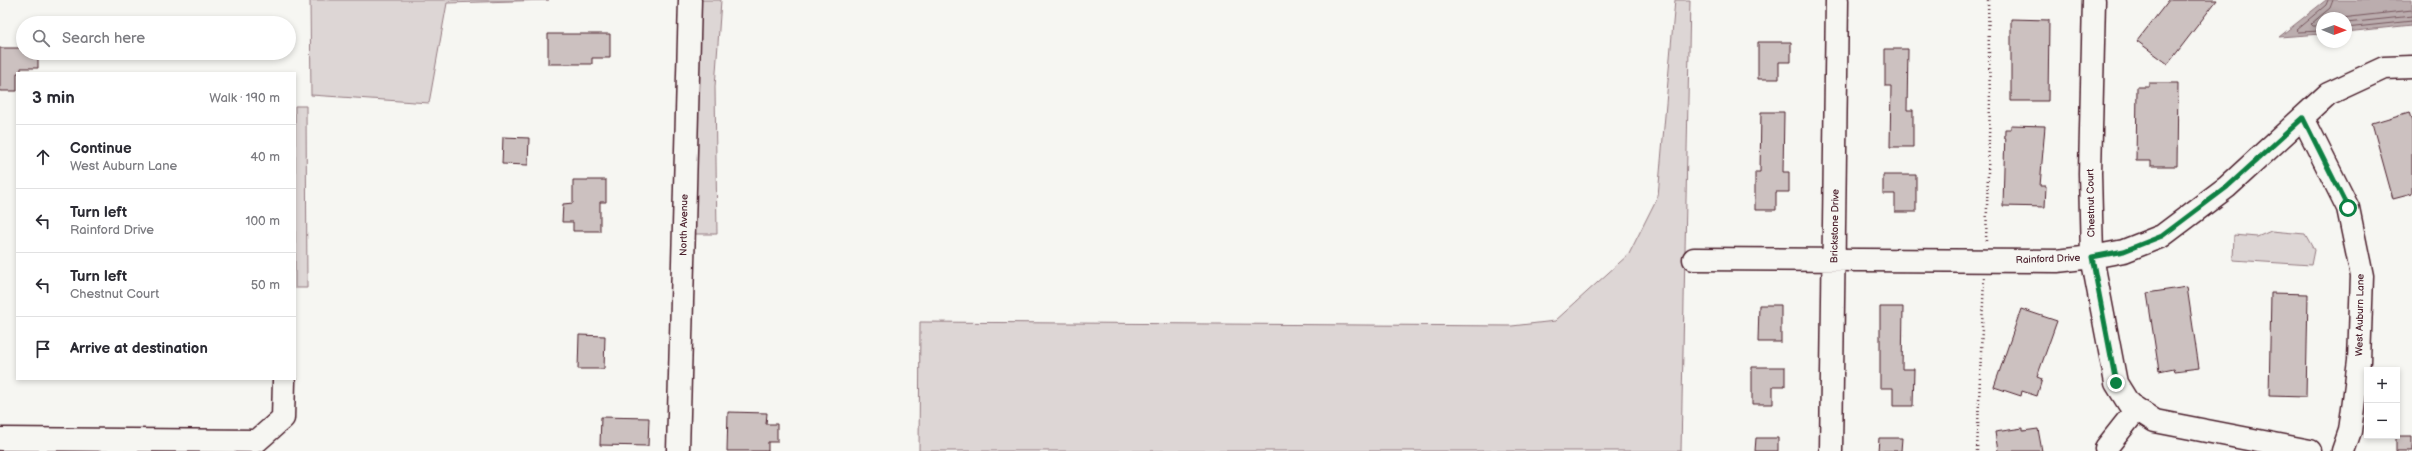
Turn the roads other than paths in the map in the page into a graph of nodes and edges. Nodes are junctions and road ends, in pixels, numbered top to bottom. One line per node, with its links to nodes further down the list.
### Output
1 (690, 0): 13 (street, North Avenue)
2 (1837, 0): 8 (street, Brickstone Drive)
3 (2094, 0): 6 (street, Chestnut Court)
4 (2412, 67): 5 (street, Rainford Drive)
5 (2303, 118): 6 (street, Rainford Drive); 16 (street, West Auburn Lane)
6 (2092, 257): 8 (street, Rainford Drive); 10 (street, Chestnut Court)
7 (1694, 259): 8 (street, Rainford Drive)
8 (1834, 259): 14 (street, Brickstone Drive)
9 (284, 381): 11 (street)
10 (2136, 410): 12 (street); 15 (street, Chestnut Court)
11 (0, 439)
12 (2106, 448)
13 (678, 451)
14 (1831, 451)
15 (2310, 451)
16 (2343, 451)

